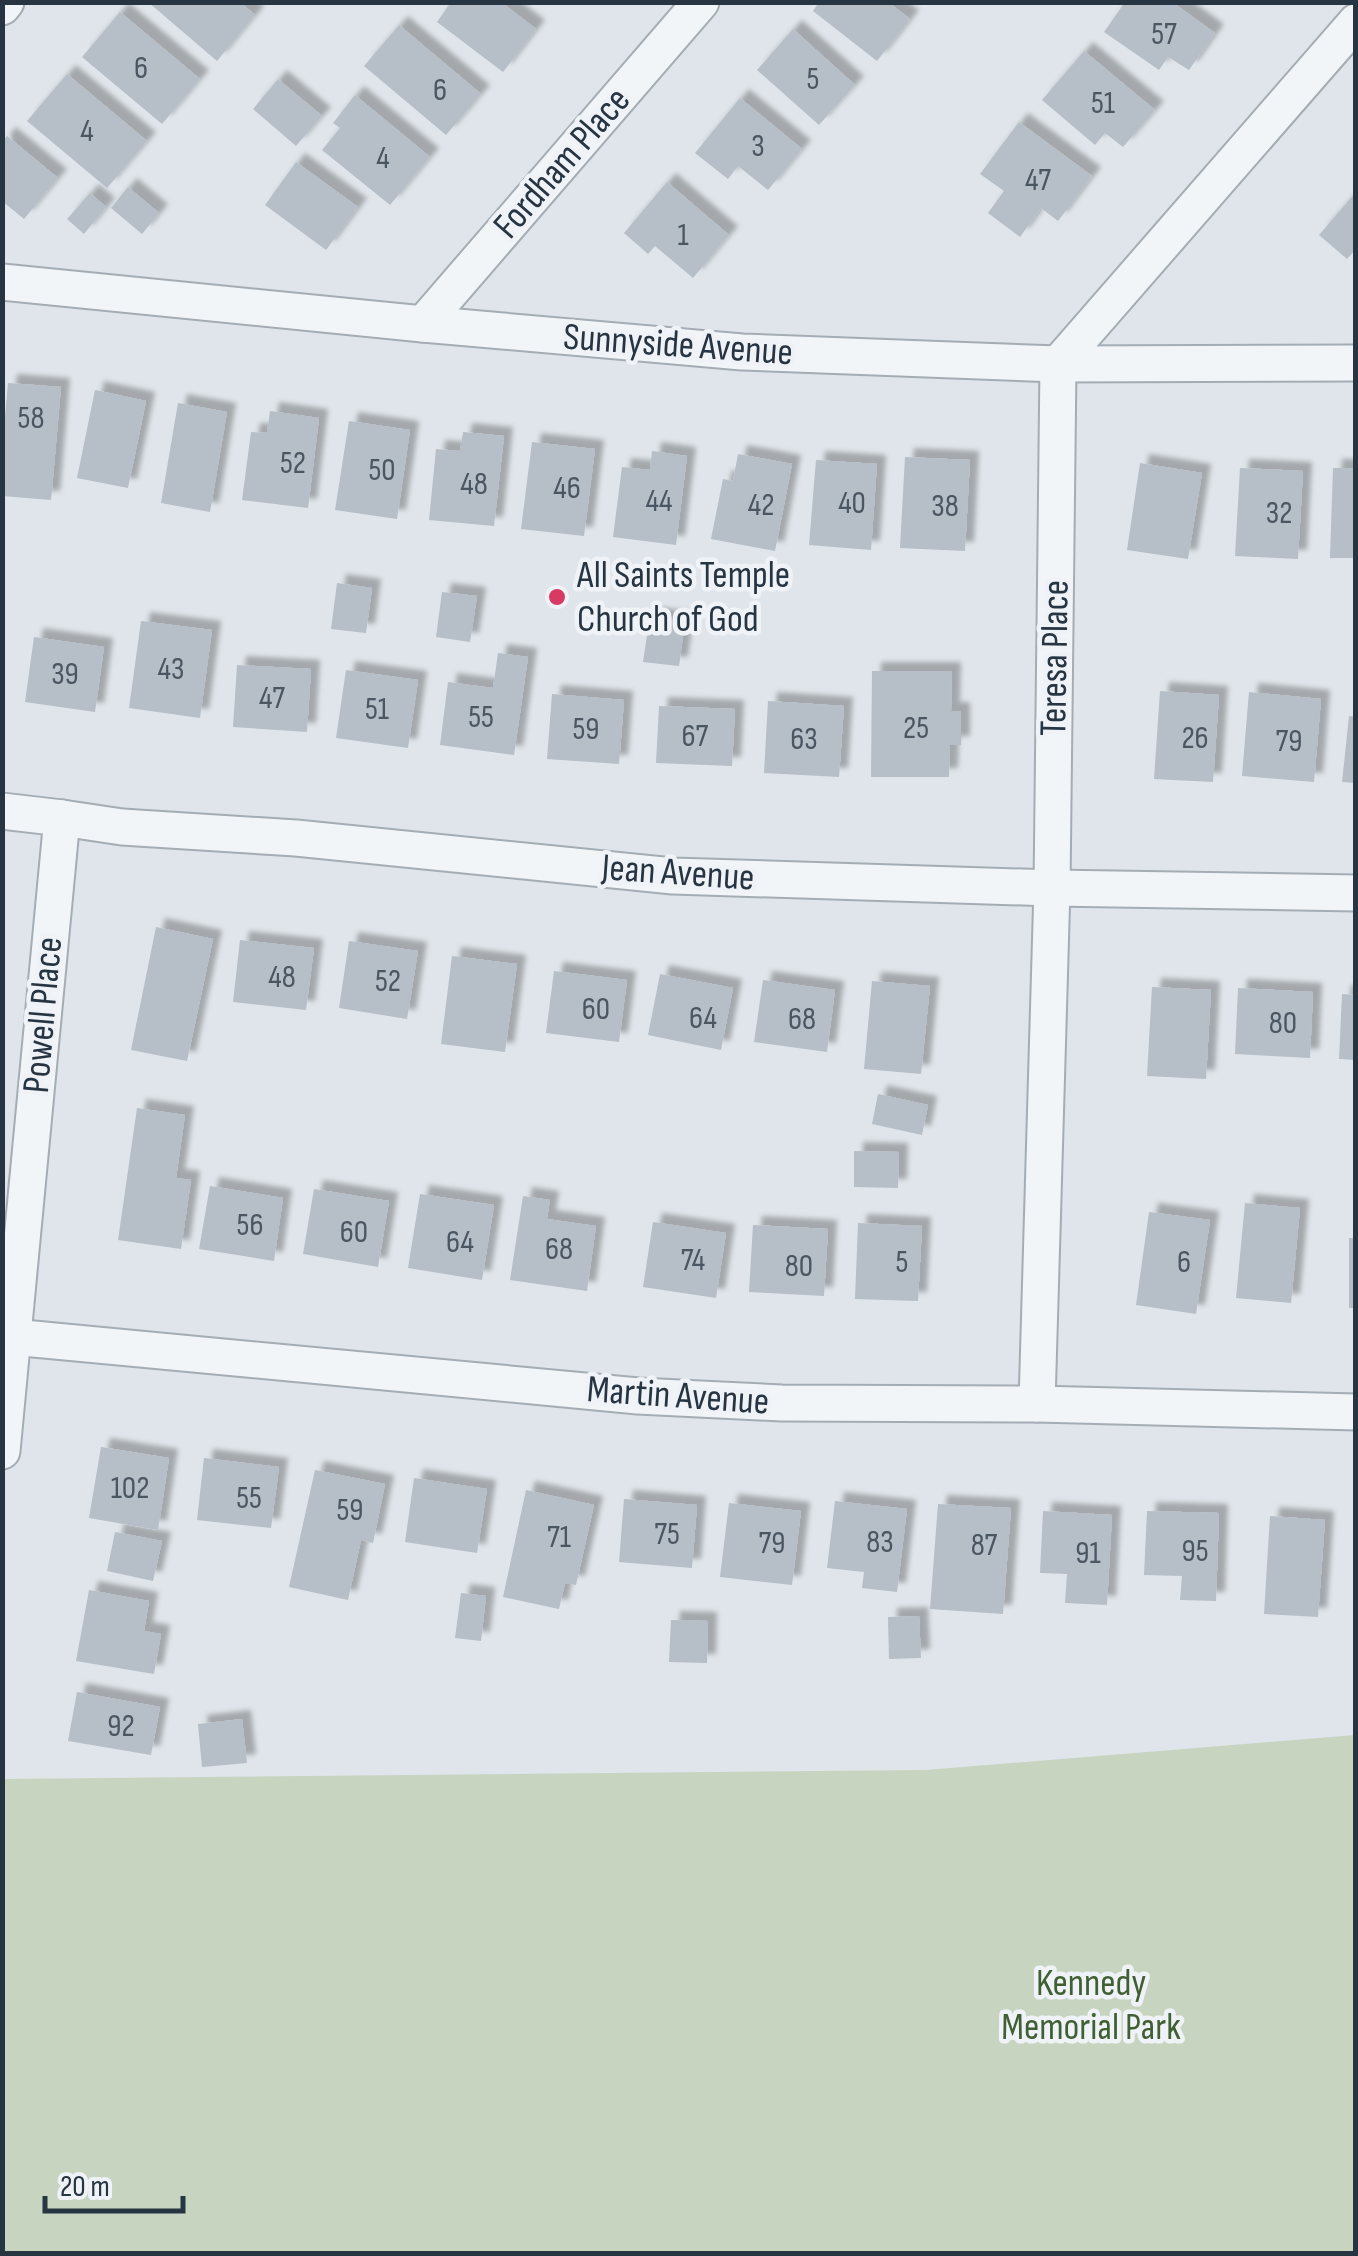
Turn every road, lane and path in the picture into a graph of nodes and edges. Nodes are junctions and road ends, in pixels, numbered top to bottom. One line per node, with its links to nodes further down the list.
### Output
1 (701, 2): 4 (street, Fordham Place)
2 (1356, 22): 6 (street)
3 (2, 282): 4 (street, Sunnyside Avenue)
4 (423, 324): 6 (street, Sunnyside Avenue)
5 (1356, 363): 6 (street, Sunnyside Avenue)
6 (1058, 364): 9 (street, Teresa Place)
7 (2, 812): 8 (street, Jean Avenue)
8 (62, 818): 9 (street, Jean Avenue); 11 (street, Powell Place)
9 (1052, 888): 10 (street, Jean Avenue); 12 (street, Teresa Place)
10 (1356, 893)
11 (8, 1336): 12 (street, Martin Avenue); 14 (street, Powell Place)
12 (1037, 1404): 13 (street, Martin Avenue)
13 (1356, 1412)
14 (2, 1451)

